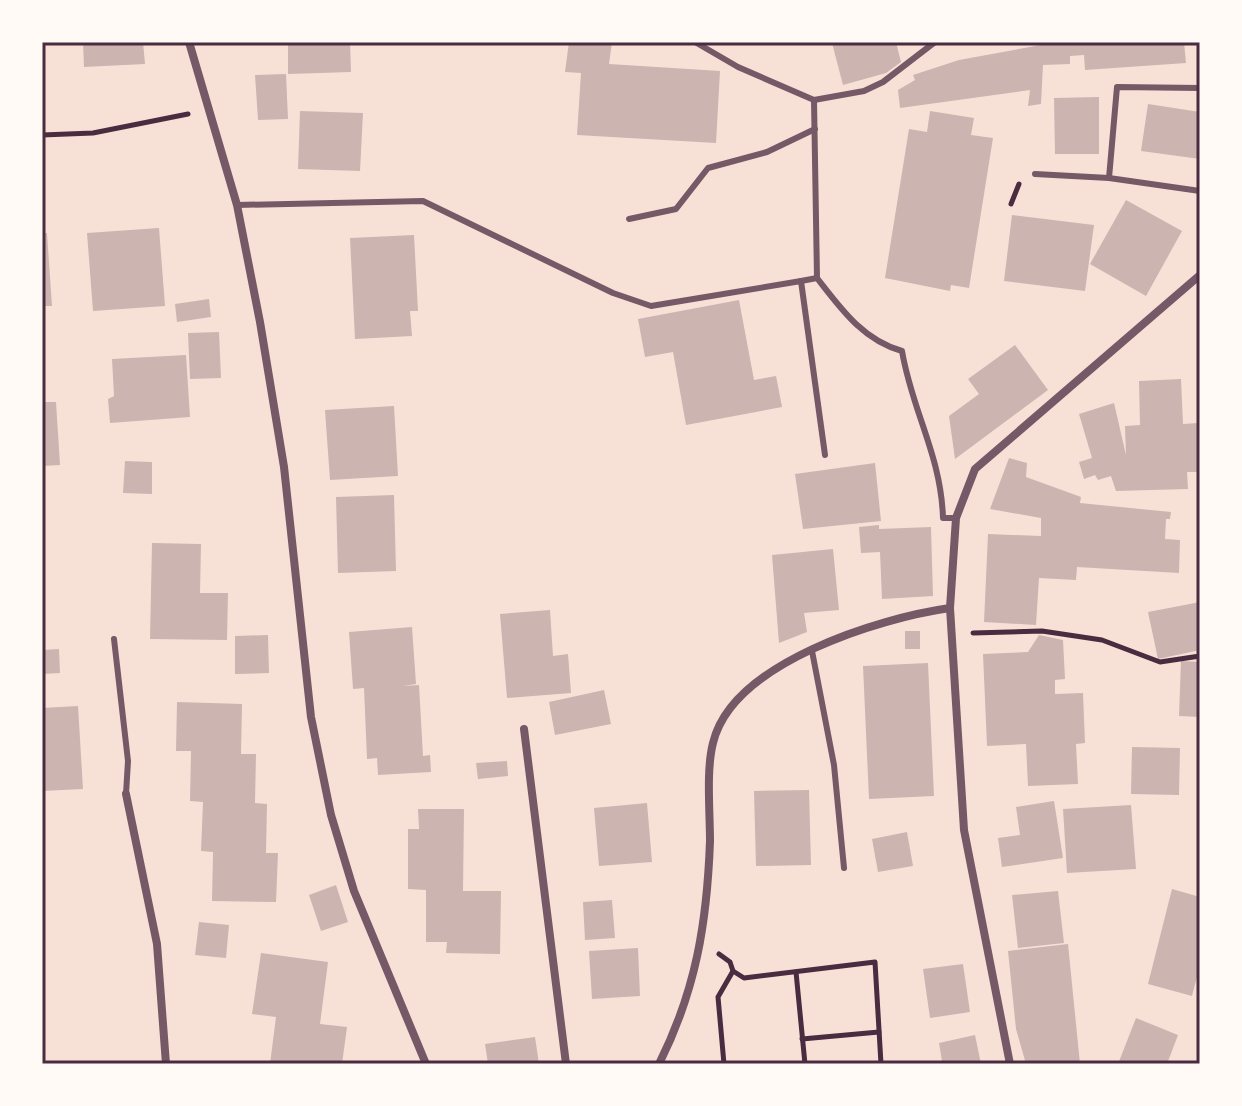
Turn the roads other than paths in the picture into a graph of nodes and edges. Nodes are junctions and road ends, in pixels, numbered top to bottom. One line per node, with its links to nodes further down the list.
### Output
1 (189, 42): 10 (street)
2 (695, 42): 5 (lane)
3 (935, 42): 5 (lane)
4 (1200, 88): 8 (lane)
5 (814, 100): 6 (lane)
6 (815, 129): 11 (lane); 13 (lane)
7 (1035, 174): 8 (lane)
8 (1109, 178): 9 (lane)
9 (1200, 191)
10 (237, 205): 14 (lane); 24 (street)
11 (629, 219)
12 (1200, 275): 16 (street)
13 (817, 278): 14 (lane); 16 (lane)
14 (801, 281): 15 (lane)
15 (825, 455)
16 (956, 518): 17 (street)
17 (950, 608): 19 (street); 27 (street)
18 (114, 639): 21 (lane)
19 (812, 651): 22 (lane); 26 (street)
20 (524, 729): 25 (street)
21 (126, 794): 23 (street)
22 (844, 868)
23 (166, 1064)
24 (426, 1064)
25 (566, 1064)
26 (659, 1064)
27 (1010, 1064)

